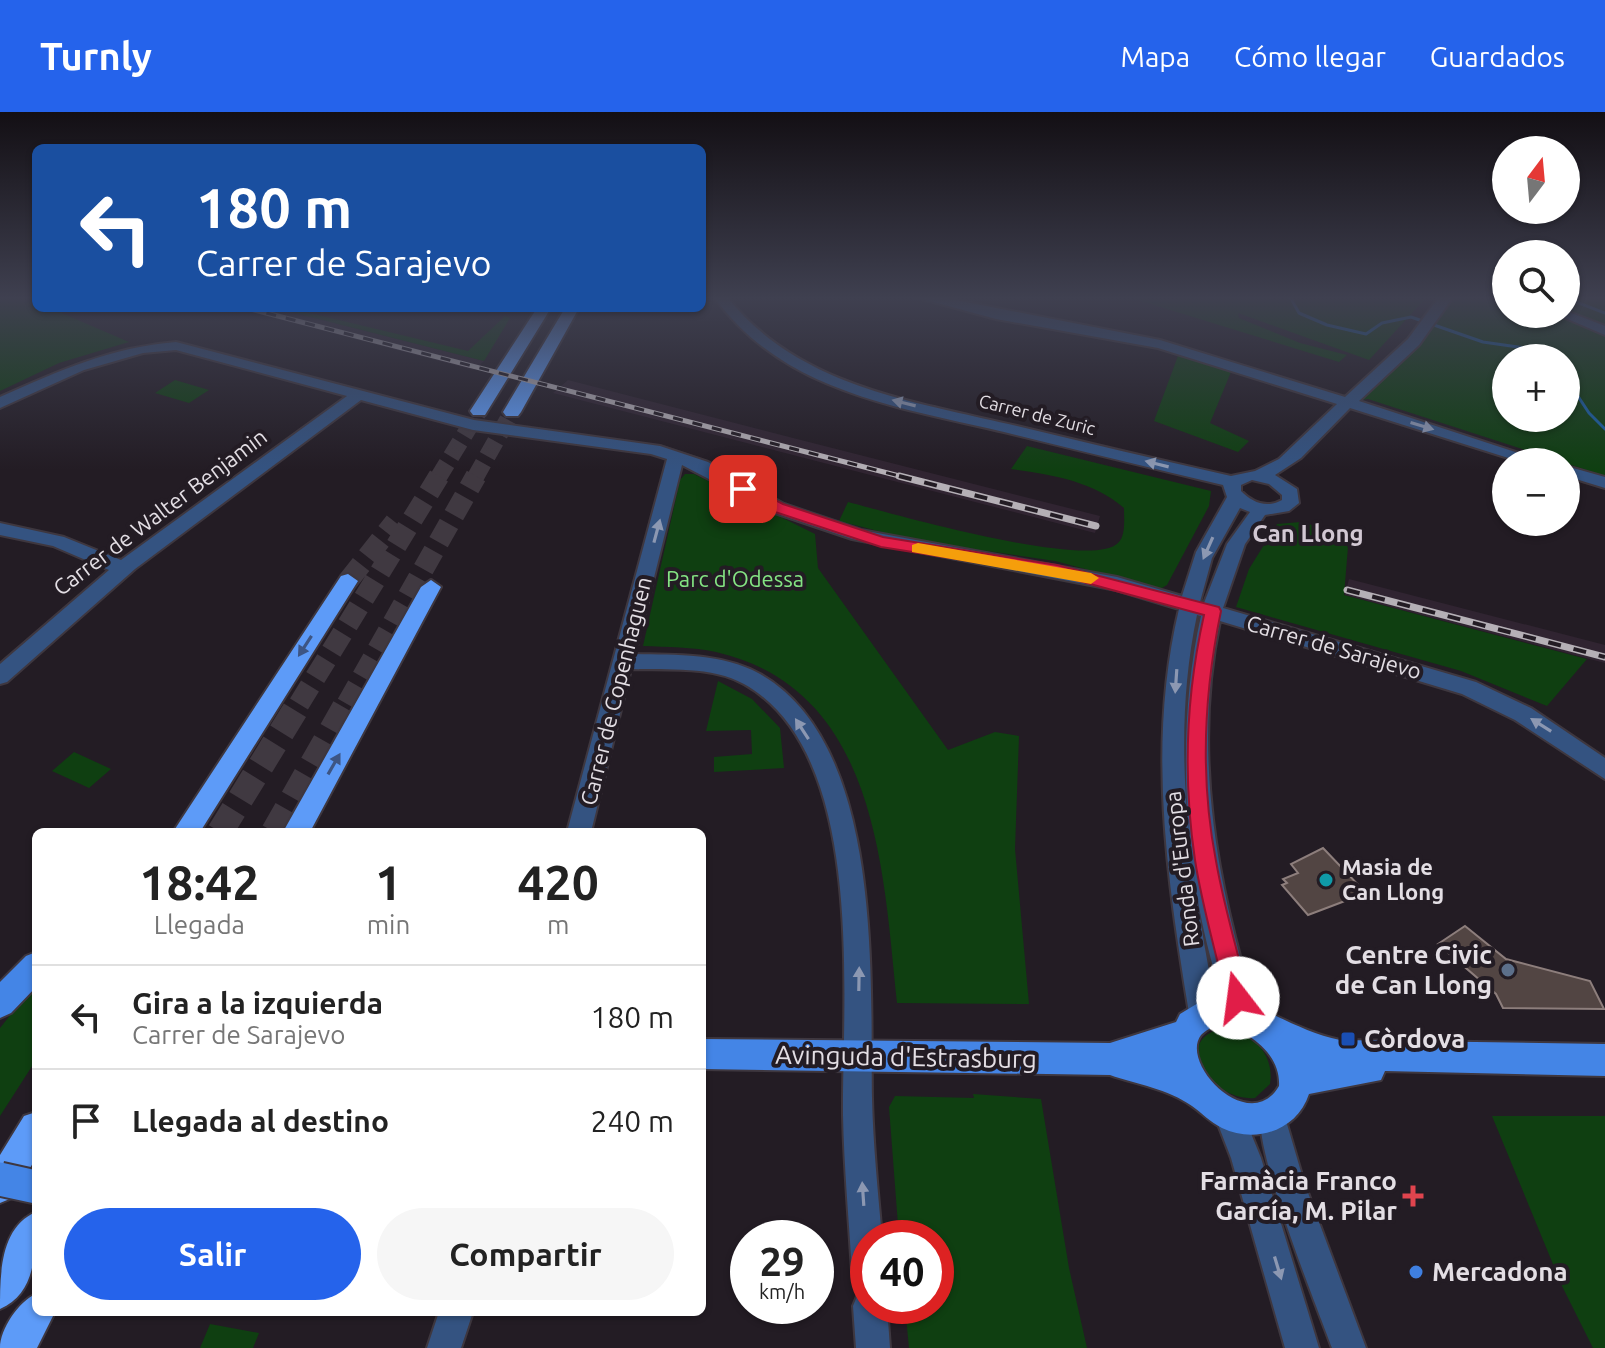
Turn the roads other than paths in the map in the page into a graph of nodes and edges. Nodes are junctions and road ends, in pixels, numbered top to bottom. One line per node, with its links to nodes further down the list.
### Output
1 (122, 355): 10 (street, Carrer de Sarajevo)
2 (207, 355): 8 (street, Carrer de Sarajevo)
3 (515, 355): 11 (highway)
4 (546, 355): 12 (highway)
5 (779, 355): 20 (street, Carrer de Zuric, one-way to 5)
6 (1194, 355): 9 (street)
7 (1401, 355): 9 (street)
8 (357, 396): 14 (street, Carrer de Sarajevo); 23 (street, Carrer de Walter Benjamin)
9 (1347, 402): 13 (street, one-way to 13); 15 (street)
10 (0, 403)
11 (479, 411)
12 (512, 412)
13 (1493, 448)
14 (676, 456): 26 (street, Carrer de Sarajevo); 28 (street, Carrer de Copenhaguen, one-way to 14)
15 (1286, 465): 16 (street); 19 (street)
16 (1260, 475): 19 (street); 20 (street)
17 (1580, 475): 18 (street)
18 (1605, 483)
19 (1287, 488): 21 (street, Ronda d'Europa)
20 (1234, 490): 21 (street); 26 (street, Ronda d'Europa, one-way to 26)
21 (1261, 509): 27 (street, Ronda d'Europa)
22 (0, 529): 23 (street)
23 (122, 568): 29 (street, Carrer de Walter Benjamin)
24 (348, 581): 31 (highway, one-way to 31)
25 (431, 587): 32 (highway, one-way to 25)
26 (1188, 604): 27 (street, Carrer de Sarajevo); 37 (street, Ronda d'Europa, one-way to 37)
27 (1213, 611): 30 (street, Carrer de Sarajevo, one-way to 27); 36 (street, Ronda d'Europa)
28 (623, 661): 33 (street, Carrer de Copenhaguen); 40 (street, one-way to 28)
29 (0, 676)
30 (1605, 770)
31 (189, 828)
32 (298, 828)
33 (580, 828)
34 (19, 977): 35 (main road)
35 (0, 1003)
36 (1243, 1014): 37 (main road); 38 (main road)
37 (1193, 1024): 41 (main road, Avinguda d'Estrasburg); 45 (main road)
38 (1272, 1032): 42 (main road); 44 (main road)
39 (706, 1054): 40 (main road, Avinguda d'Estrasburg)
40 (858, 1057): 41 (main road, Avinguda d'Estrasburg); 52 (street, one-way to 40)
41 (1110, 1059): 45 (main road, Avinguda d'Estrasburg)
42 (1605, 1060)
43 (1605, 1073): 44 (main road)
44 (1294, 1083): 47 (main road)
45 (1200, 1093): 46 (main road)
46 (1229, 1114): 47 (main road); 61 (street, one-way to 61)
47 (1272, 1117): 62 (street)
48 (32, 1134): 50 (highway)
49 (0, 1179): 51 (main road, bridge)
50 (0, 1186)
51 (32, 1186)
52 (866, 1220)
53 (32, 1236): 54 (highway)
54 (0, 1291)
55 (35, 1316): 58 (highway)
56 (455, 1316): 59 (street)
57 (871, 1324): 60 (street)
58 (16, 1348)
59 (444, 1348)
60 (873, 1348)
61 (1302, 1348)
62 (1349, 1348)

